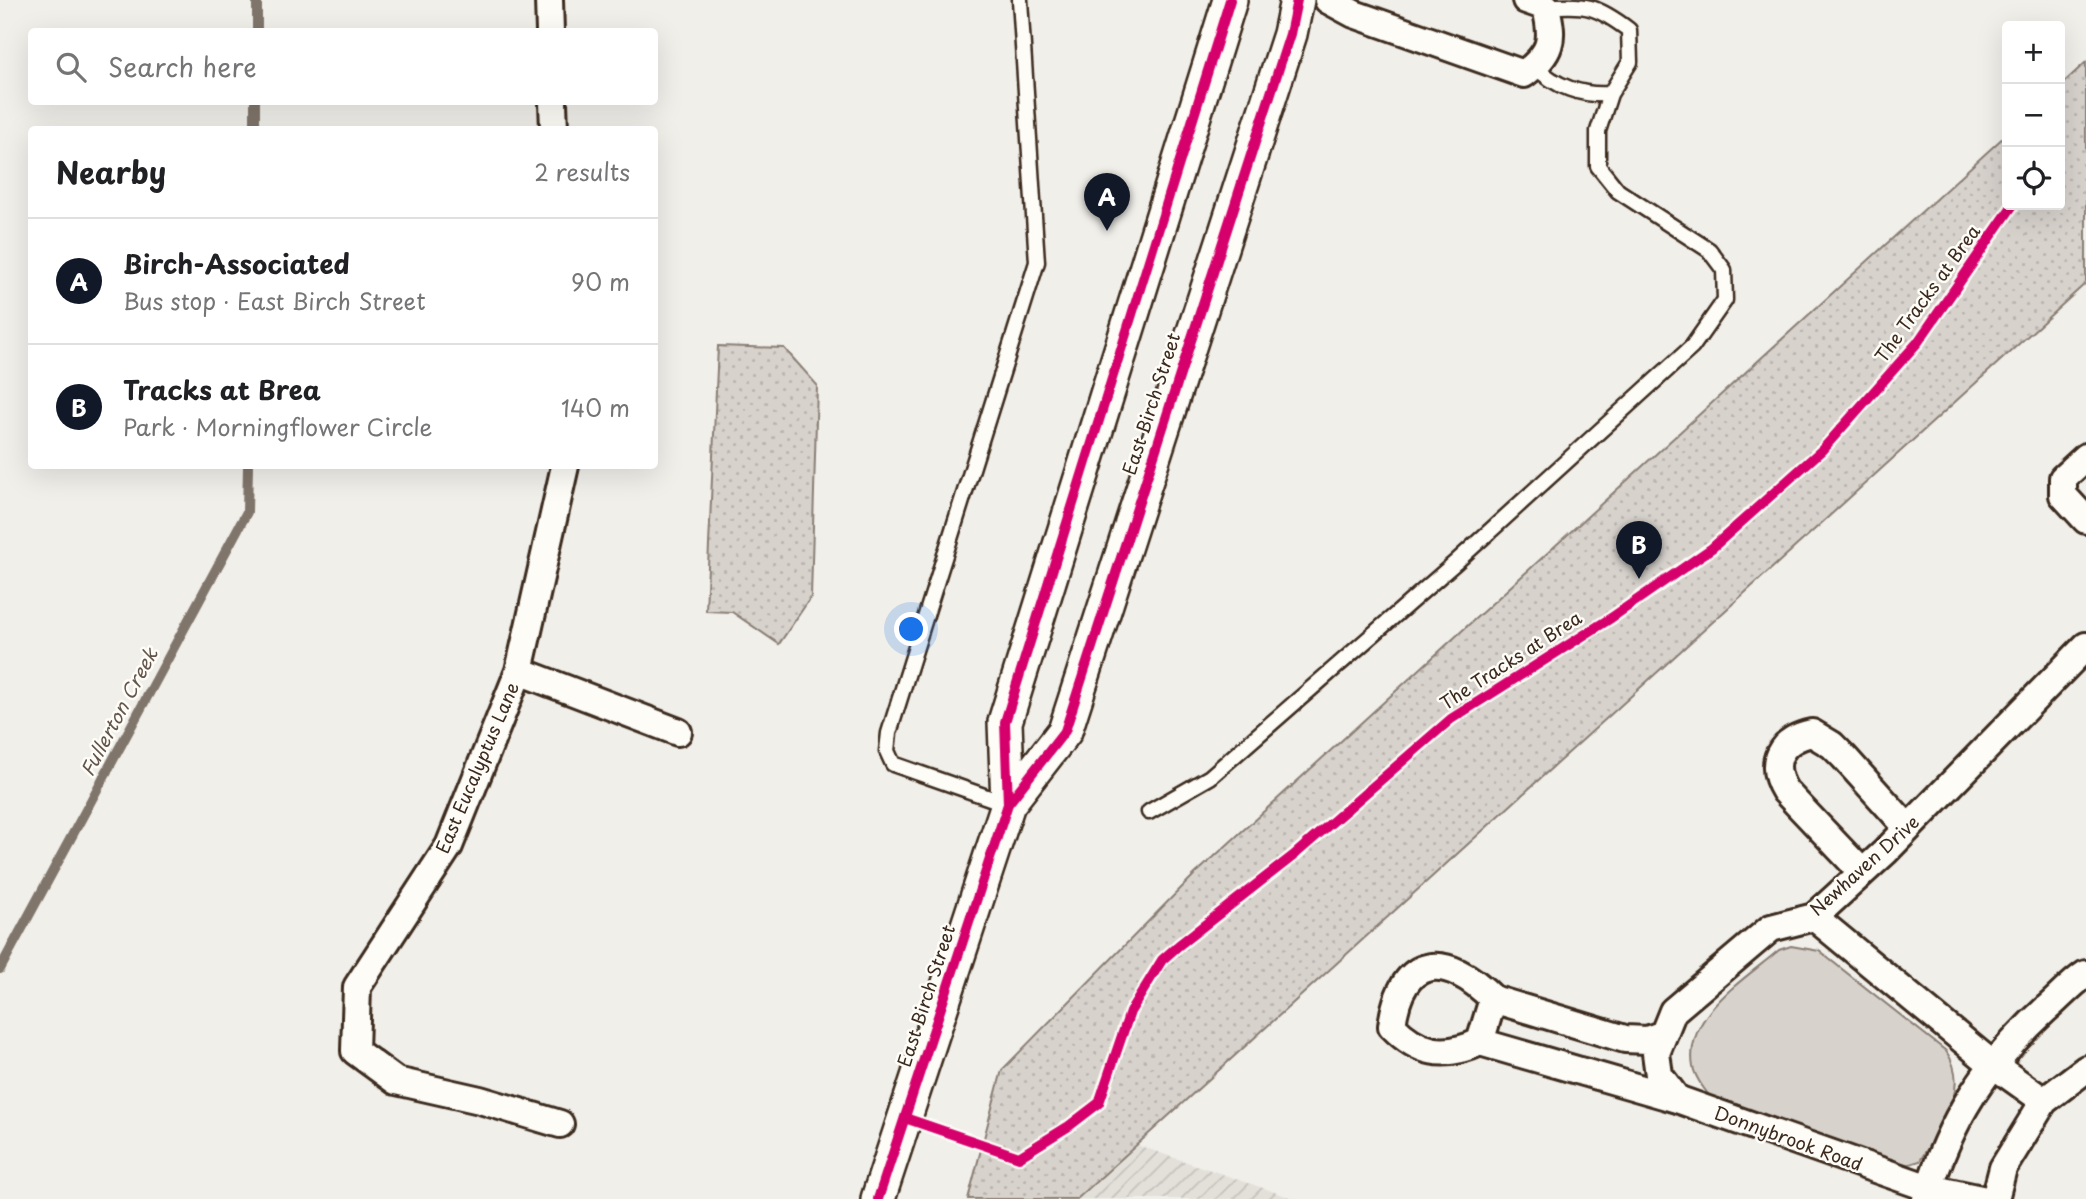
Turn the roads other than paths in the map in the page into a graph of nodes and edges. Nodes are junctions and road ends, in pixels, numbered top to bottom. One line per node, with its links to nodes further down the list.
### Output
1 (549, 0): 7 (street)
2 (1020, 0): 18 (lane)
3 (1230, 0): 18 (street, East Birch Street)
4 (1297, 0): 18 (street, East Birch Street)
5 (1328, 0): 8 (street)
6 (1536, 4): 8 (street); 9 (lane)
7 (550, 28)
8 (1535, 66): 9 (lane)
9 (1610, 94): 19 (lane)
10 (553, 105): 11 (street)
11 (554, 126)
12 (2086, 457): 14 (street)
13 (564, 469): 16 (street, East Eucalyptus Lane)
14 (2086, 520)
15 (2086, 646): 20 (street, Newhaven Drive)
16 (519, 671): 17 (street); 31 (street, East Eucalyptus Lane)
17 (678, 732)
18 (1008, 804): 33 (street, East Birch Street)
19 (1149, 812)
20 (1908, 828): 21 (street, Newhaven Drive); 21 (street)
21 (1862, 872): 22 (street, Newhaven Drive)
22 (1814, 917): 25 (street, Newhaven Drive); 27 (street)
23 (2086, 974): 27 (street)
24 (1493, 999): 25 (street); 26 (street); 26 (street)
25 (1661, 1035): 29 (street, Newhaven Drive)
26 (1480, 1042): 29 (street, Donnybrook Road)
27 (1992, 1064): 30 (street); 32 (street)
28 (2086, 1069): 30 (street)
29 (1676, 1099): 32 (street, Donnybrook Road)
30 (2044, 1101): 35 (street)
31 (559, 1124)
32 (1927, 1194): 34 (street, Donnybrook Road)
33 (878, 1199)
34 (1981, 1199)
35 (1995, 1199)

